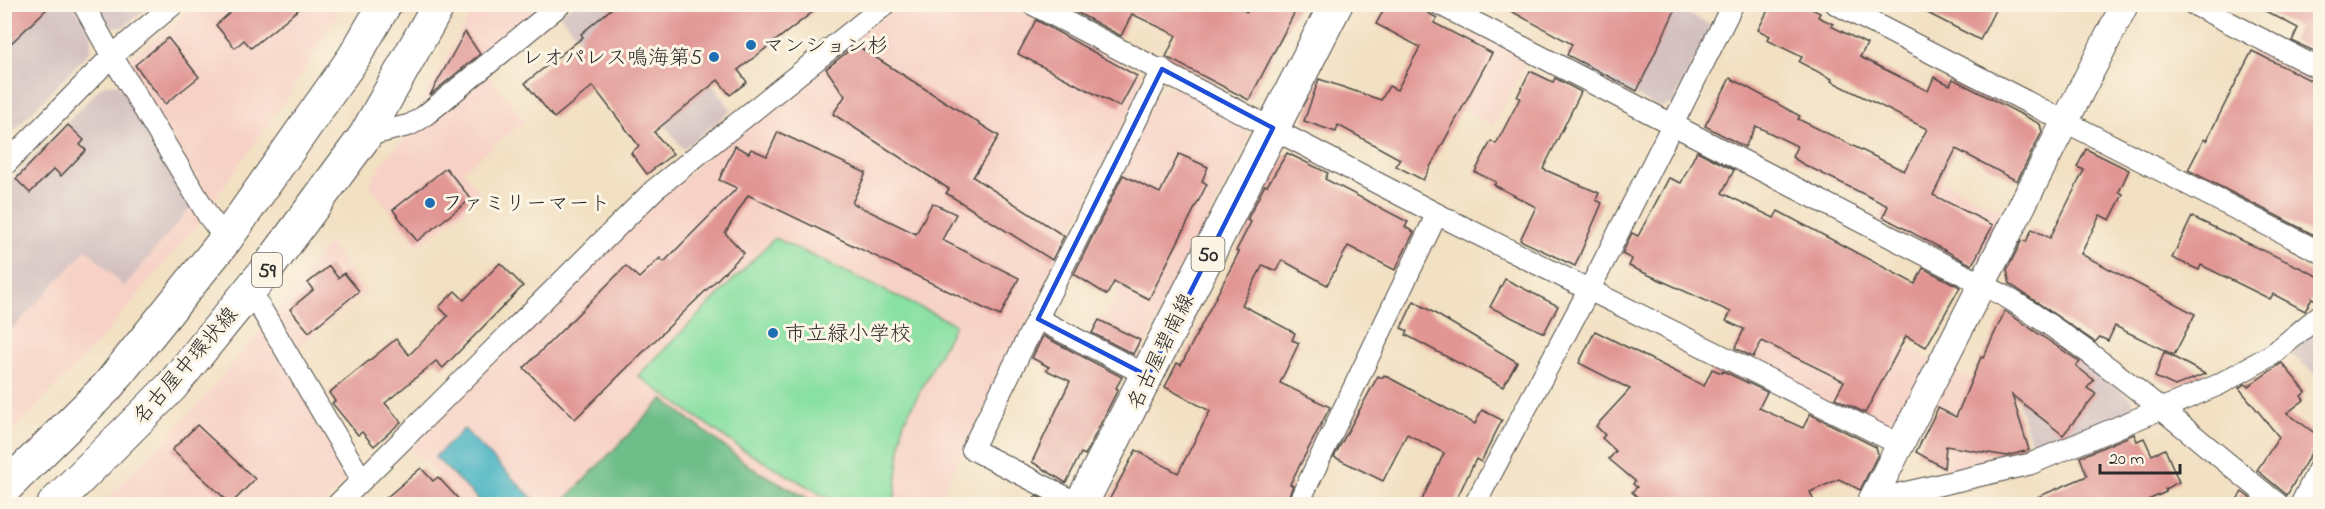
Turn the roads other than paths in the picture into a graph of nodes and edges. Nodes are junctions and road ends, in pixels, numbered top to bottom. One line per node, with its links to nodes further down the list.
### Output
1 (83, 4): 14 (street)
2 (174, 4): 14 (street)
3 (385, 4): 23 (main road, 59)
4 (439, 4): 20 (main road, 名古屋中環状線 / 59)
5 (561, 4): 20 (street)
6 (886, 4): 34 (street)
7 (1032, 4): 15 (street)
8 (1336, 4): 19 (main road, 名古屋碧南線 / 50)
9 (1439, 4): 18 (street)
10 (1733, 4): 18 (street)
11 (1836, 4): 17 (street)
12 (2125, 4): 17 (street)
13 (2193, 4): 16 (street)
14 (112, 56): 21 (street); 23 (street)
15 (1162, 69): 19 (street); 29 (street)
16 (2320, 69)
17 (2068, 122): 24 (street); 25 (street)
18 (1673, 124): 25 (street); 26 (street)
19 (1273, 128): 22 (street); 30 (main road, 名古屋碧南線 / 50)
20 (365, 136): 27 (main road, 名古屋中環状線 / 59)
21 (4, 166)
22 (1437, 214): 26 (street); 40 (street)
23 (226, 239): 35 (main road, 59)
24 (2320, 252)
25 (1983, 284): 31 (street); 32 (street)
26 (1588, 287): 32 (street); 41 (street)
27 (249, 290): 34 (street); 37 (main road, 名古屋中環状線 / 59)
28 (2320, 315): 31 (street)
29 (1038, 319): 30 (street); 39 (street)
30 (1148, 376): 39 (main road, 名古屋碧南線 / 50)
31 (2161, 410): 36 (street); 42 (street)
32 (1901, 445): 36 (street)
33 (2320, 466): 43 (street)
34 (362, 480): 38 (street)
35 (4, 489)
36 (1872, 502)
37 (54, 504)
38 (338, 504)
39 (1080, 504)
40 (1298, 504)
41 (1475, 504)
42 (2278, 504)
43 (2301, 504)

